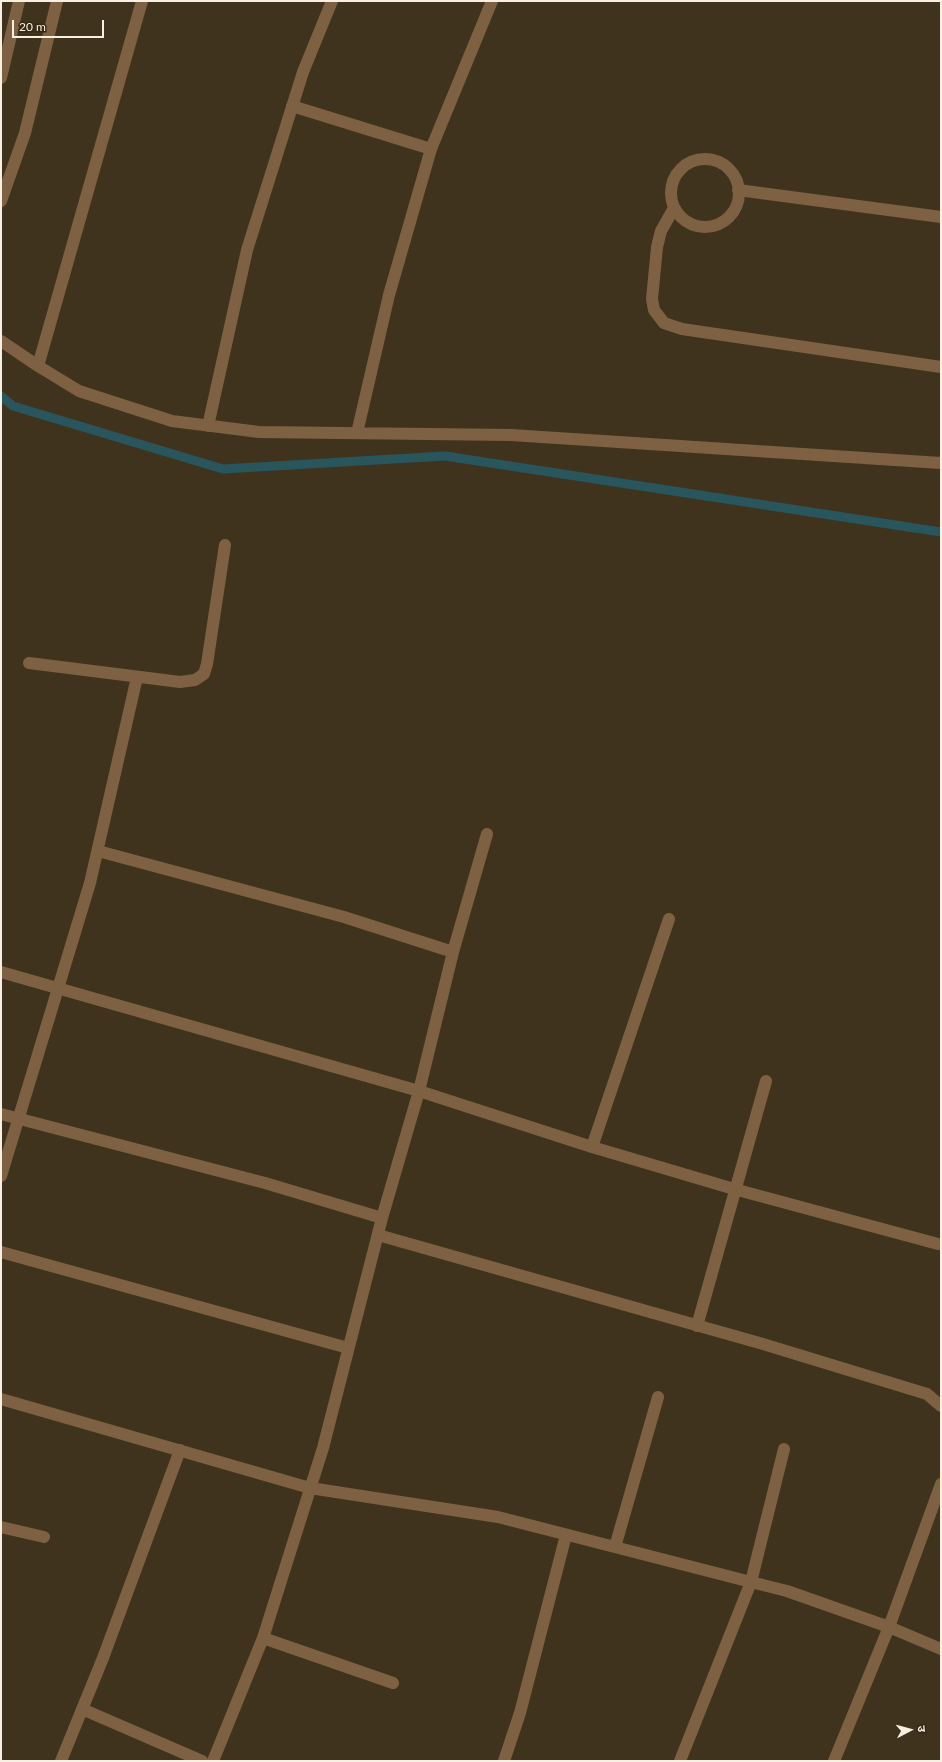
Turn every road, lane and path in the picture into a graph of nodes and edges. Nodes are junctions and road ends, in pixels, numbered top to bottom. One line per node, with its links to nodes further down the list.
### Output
1 (19, 1): 6 (street)
2 (57, 1): 10 (street)
3 (142, 1): 14 (street)
4 (332, 1): 7 (street)
5 (492, 1): 8 (street)
6 (1, 78)
7 (292, 106): 8 (street); 16 (street)
8 (431, 149): 17 (street)
9 (738, 190): 11 (street); 11 (street); 12 (street)
10 (1, 201)
11 (674, 208): 15 (street)
12 (941, 217)
13 (1, 341): 14 (street)
14 (38, 366): 16 (street)
15 (941, 367)
16 (208, 426): 17 (street)
17 (357, 433): 18 (street)
18 (941, 463)
19 (225, 545): 21 (street)
20 (29, 663): 21 (street)
21 (137, 677): 23 (street)
22 (487, 834): 25 (street)
23 (98, 851): 25 (street); 27 (street)
24 (669, 919): 32 (street)
25 (452, 952): 29 (street)
26 (1, 972): 27 (street)
27 (58, 988): 29 (street); 31 (street)
28 (766, 1081): 34 (street)
29 (419, 1091): 32 (street); 35 (street)
30 (1, 1114): 31 (street)
31 (18, 1118): 33 (street); 35 (street)
32 (592, 1146): 34 (street)
33 (1, 1176)
34 (734, 1189): 37 (street); 39 (street)
35 (382, 1218): 36 (street)
36 (378, 1236): 39 (street); 40 (street)
37 (938, 1244)
38 (1, 1252): 40 (street)
39 (697, 1326): 43 (street)
40 (348, 1348): 47 (street)
41 (658, 1397): 51 (street)
42 (1, 1399): 45 (street)
43 (941, 1406)
44 (784, 1449): 52 (street)
45 (180, 1450): 47 (street); 57 (street)
46 (941, 1484): 53 (street)
47 (310, 1488): 49 (street); 54 (street)
48 (1, 1527): 50 (street)
49 (566, 1535): 51 (street); 61 (street)
50 (44, 1537)
51 (615, 1547): 52 (street)
52 (751, 1582): 53 (street); 62 (street)
53 (889, 1627): 55 (street); 63 (street)
54 (263, 1638): 56 (street); 60 (street)
55 (941, 1649)
56 (393, 1683)
57 (82, 1709): 58 (street); 59 (street)
58 (61, 1761)
59 (202, 1761)
60 (213, 1761)
61 (504, 1761)
62 (680, 1761)
63 (834, 1761)

